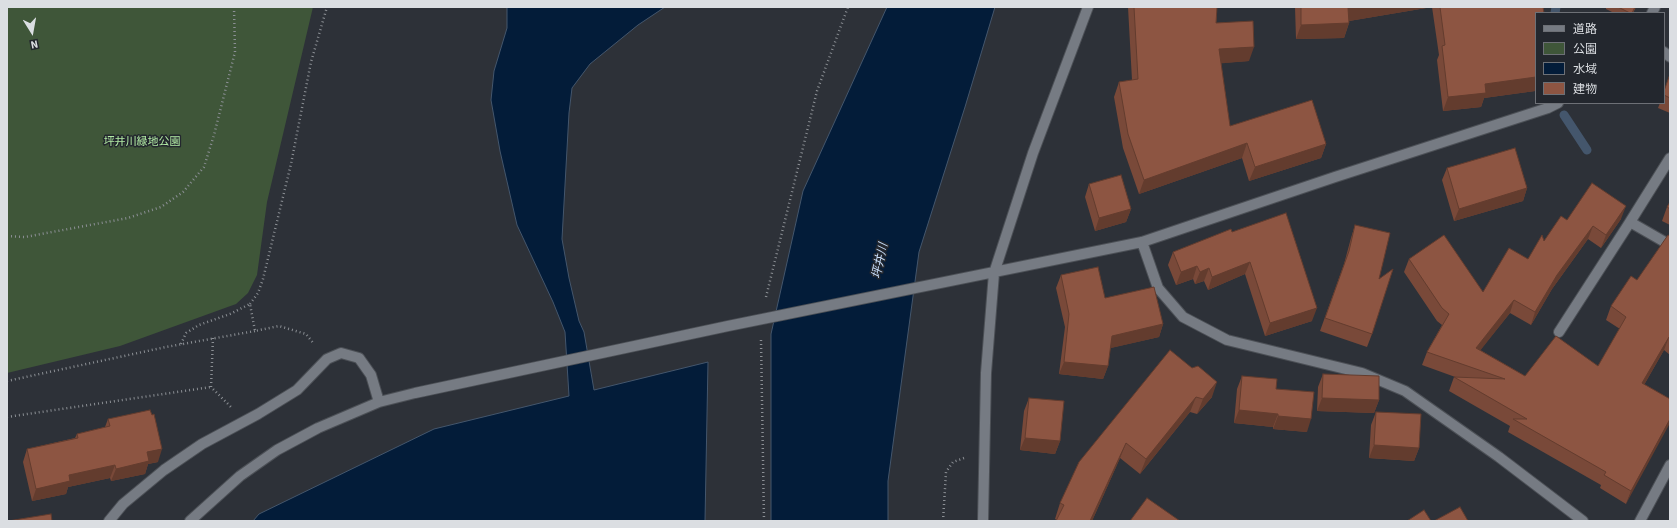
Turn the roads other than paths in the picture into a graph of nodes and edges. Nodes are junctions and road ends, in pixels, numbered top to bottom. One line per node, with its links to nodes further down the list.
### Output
1 (1088, 7): 7 (street)
2 (1556, 104): 5 (street)
3 (1670, 158): 4 (street)
4 (1630, 222): 6 (street); 8 (street)
5 (1142, 242): 7 (street); 14 (street)
6 (1670, 245)
7 (994, 273): 9 (street); 13 (street)
8 (1559, 332)
9 (379, 402): 11 (street); 12 (street)
10 (1670, 465): 15 (street)
11 (109, 521)
12 (190, 521)
13 (983, 521)
14 (1583, 521)
15 (1640, 521)

